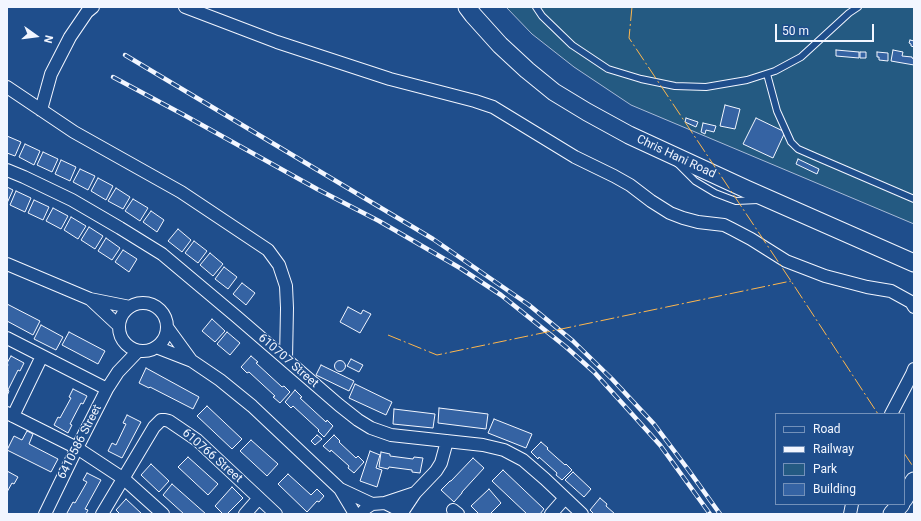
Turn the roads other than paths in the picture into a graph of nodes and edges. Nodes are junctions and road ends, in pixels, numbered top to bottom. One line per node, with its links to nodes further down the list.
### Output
1 (94, 7): 8 (street)
2 (185, 7): 15 (street)
3 (467, 7): 11 (street, Chris Hani Road)
4 (536, 7): 6 (lane)
5 (858, 7): 6 (lane)
6 (766, 74): 10 (lane)
7 (7, 88): 8 (street)
8 (41, 110): 23 (street)
9 (7, 170): 23 (street, 610707 Street)
10 (914, 199)
11 (914, 263)
12 (7, 264): 13 (street)
13 (90, 299): 14 (street); 16 (street)
14 (130, 307): 16 (street); 17 (street)
15 (914, 307)
16 (119, 326): 19 (street)
17 (167, 327): 20 (street); 24 (street)
18 (7, 338): 22 (street)
19 (124, 342): 21 (street); 26 (street)
20 (156, 347): 21 (street); 24 (street)
21 (138, 350): 26 (street)
22 (42, 356): 27 (street); 29 (street)
23 (286, 359): 30 (street, 610707 Street)
24 (192, 361): 34 (street)
25 (914, 369): 28 (street)
26 (118, 372): 27 (street, 6410586 Street)
27 (107, 389): 31 (street, 6410586 Street)
28 (892, 413)
29 (10, 414): 31 (street)
30 (447, 441): 35 (street); 38 (street, 610707 Street)
31 (77, 448): 32 (street); 42 (street, 6410586 Street)
32 (124, 479): 37 (street, 610766 Street); 43 (street); 44 (street)
33 (914, 481): 36 (street)
34 (340, 489): 40 (street); 47 (street)
35 (415, 493): 39 (street); 49 (street)
36 (905, 497)
37 (259, 498): 45 (street); 46 (street, 610766 Street)
38 (565, 498): 50 (street); 51 (street, 610707 Street)
39 (385, 503): 40 (street); 49 (street)
40 (372, 504): 48 (street)
41 (899, 505): 52 (street)
42 (45, 514)
43 (102, 514)
44 (163, 514)
45 (245, 514)
46 (276, 514)
47 (355, 514)
48 (361, 514)
49 (401, 514)
50 (551, 514)
51 (582, 514)
52 (892, 514)

